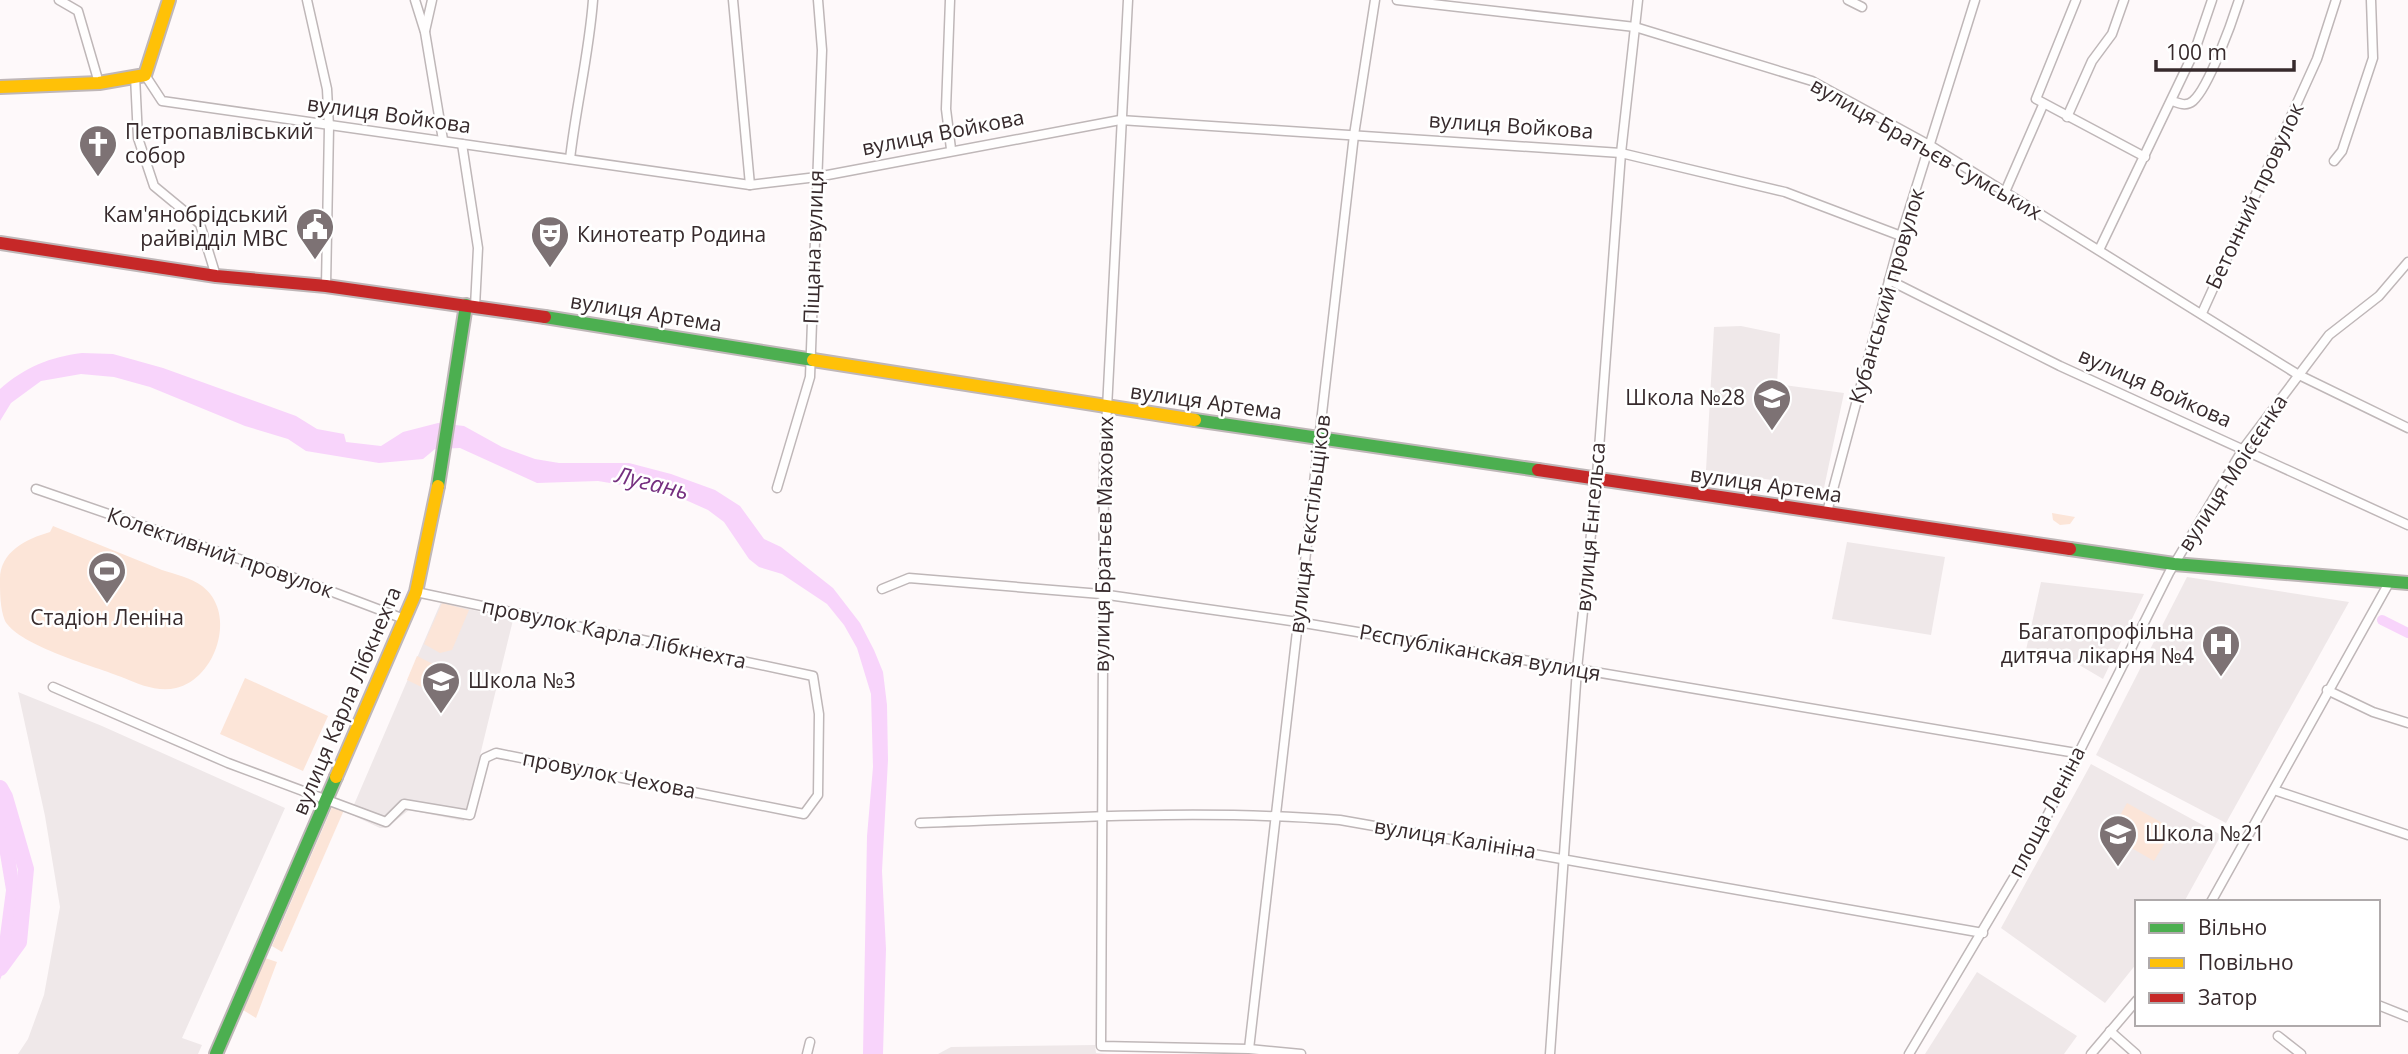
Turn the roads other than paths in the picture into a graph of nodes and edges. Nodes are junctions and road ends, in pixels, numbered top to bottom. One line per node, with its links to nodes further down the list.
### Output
1 (58, 0): 26 (street)
2 (169, 0): 25 (street)
3 (307, 0): 32 (street)
4 (415, 0): 24 (street)
5 (432, 0): 24 (street)
6 (593, 0): 40 (street)
7 (733, 0): 43 (street)
8 (818, 0): 42 (street, Піщана вулиця)
9 (950, 0): 37 (street)
10 (1128, 0): 31 (street, вулиця Братьєв Махових)
11 (1375, 0): 33 (street, вулиця Тєкстільщіков)
12 (1397, 0): 23 (street, вулиця Братьєв Сумських)
13 (1638, 0): 23 (street, вулиця Енгельса)
14 (1848, 0): 22 (street)
15 (1975, 0): 36 (street, Кубанський провулок)
16 (2076, 0): 29 (street)
17 (2124, 0): 30 (street)
18 (2212, 0): 28 (street)
19 (2239, 0): 28 (street)
20 (2336, 0): 53 (street, Бетонний провулок)
21 (2371, 0): 41 (street)
22 (1862, 7)
23 (1635, 27): 36 (street, вулиця Братьєв Сумських); 38 (street, вулиця Енгельса)
24 (425, 32): 34 (street)
25 (140, 75): 26 (street); 32 (street, вулиця Войкова); 49 (street)
26 (99, 83): 27 (street)
27 (0, 87)
28 (2172, 101): 39 (street)
29 (2043, 105): 30 (street); 44 (street)
30 (2067, 117): 39 (street)
31 (1120, 120): 33 (street, вулиця Войкова); 37 (street, вулиця Войкова); 56 (street, вулиця Братьєв Махових)
32 (329, 127): 34 (street, вулиця Войкова); 51 (street)
33 (1354, 135): 38 (street, вулиця Войкова); 58 (street, вулиця Тєкстільщіков)
34 (443, 141): 35 (street, вулиця Войкова)
35 (462, 144): 40 (street, вулиця Войкова); 52 (street)
36 (1931, 146): 44 (street, вулиця Братьєв Сумських); 45 (street, Кубанський провулок)
37 (951, 149): 42 (street, вулиця Войкова)
38 (1621, 153): 45 (street, вулиця Войкова); 60 (street, вулиця Енгельса)
39 (2146, 157): 47 (street)
40 (570, 159): 43 (street, вулиця Войкова)
41 (2334, 161)
42 (817, 177): 43 (street, вулиця Войкова); 54 (street, Піщана вулиця)
43 (750, 185)
44 (2005, 192): 47 (street, вулиця Братьєв Сумських)
45 (1901, 236): 50 (street, Кубанський провулок)
46 (0, 243): 49 (street, вулиця Артема)
47 (2099, 250): 53 (street, вулиця Братьєв Сумських)
48 (2408, 262): 55 (street, вулиця Моісєєнка)
49 (216, 276): 51 (street, вулиця Артема)
50 (1889, 280): 59 (street, вулиця Войкова); 63 (street, Кубанський провулок)
51 (326, 286): 52 (street, вулиця Артема)
52 (470, 306): 54 (street, вулиця Артема); 69 (street, вулиця Карла Лібкнехта)
53 (2202, 313): 55 (street, вулиця Братьєв Сумських)
54 (810, 359): 56 (street, вулиця Артема); 61 (street, Піщана вулиця)
55 (2297, 374): 57 (street, вулиця Братьєв Сумських); 59 (street, вулиця Моісєєнка)
56 (1107, 407): 58 (street, вулиця Артема); 70 (street, вулиця Братьєв Махових)
57 (2408, 428)
58 (1322, 438): 60 (street, вулиця Артема); 72 (street, вулиця Тєкстільщіков)
59 (2243, 449): 64 (street, вулиця Войкова); 65 (street, вулиця Моісєєнка)
60 (1596, 481): 63 (street, вулиця Артема); 73 (street, вулиця Енгельса)
61 (777, 488)
62 (36, 489): 71 (street, Колективний провулок)
63 (1827, 512): 65 (street, вулиця Артема)
64 (2408, 526)
65 (2174, 564): 66 (street, вулиця Артема); 78 (street, площа Леніна)
66 (2390, 581): 67 (street, вулиця Артема); 76 (street)
67 (2408, 583)
68 (882, 589): 70 (street, Рєспубліканская вулиця)
69 (416, 592): 71 (street, вулиця Карла Лібкнехта); 74 (street, провулок Карла Лібкнехта)
70 (1101, 594): 72 (street, Рєспубліканская вулиця); 82 (street, вулиця Братьєв Махових)
71 (404, 619): 80 (street, вулиця Карла Лібкнехта)
72 (1298, 622): 73 (street, Рєспубліканская вулиця); 81 (street, вулиця Тєкстільщіков)
73 (1577, 669): 78 (street, Рєспубліканская вулиця); 85 (street, вулиця Енгельса)
74 (813, 676): 80 (street, провулок Чехова)
75 (54, 687): 80 (street)
76 (2327, 690): 77 (street); 79 (street)
77 (2408, 723)
78 (2076, 753): 87 (street, площа Леніна)
79 (2274, 790): 84 (street); 86 (street)
80 (325, 800): 95 (street, вулиця Карла Лібкнехта)
81 (1275, 815): 82 (street, вулиця Калініна); 85 (street, вулиця Калініна); 94 (street, вулиця Тєкстільщіков)
82 (1102, 816): 83 (street, вулиця Калініна); 94 (street, вулиця Братьєв Махових)
83 (920, 823)
84 (2408, 835)
85 (1566, 858): 87 (street, вулиця Калініна); 98 (street, вулиця Енгельса)
86 (2212, 900)
87 (1983, 933): 99 (street, площа Леніна)
88 (2135, 1002): 91 (street)
89 (2380, 1006): 90 (street)
90 (2408, 1017)
91 (2110, 1031): 100 (street); 101 (street)
92 (2278, 1036): 102 (street)
93 (810, 1042): 96 (street)
94 (1249, 1049): 97 (street)
95 (216, 1054)
96 (807, 1054)
97 (1301, 1054)
98 (1550, 1054)
99 (1909, 1054)
100 (2091, 1054)
101 (2136, 1054)
102 (2301, 1054)

